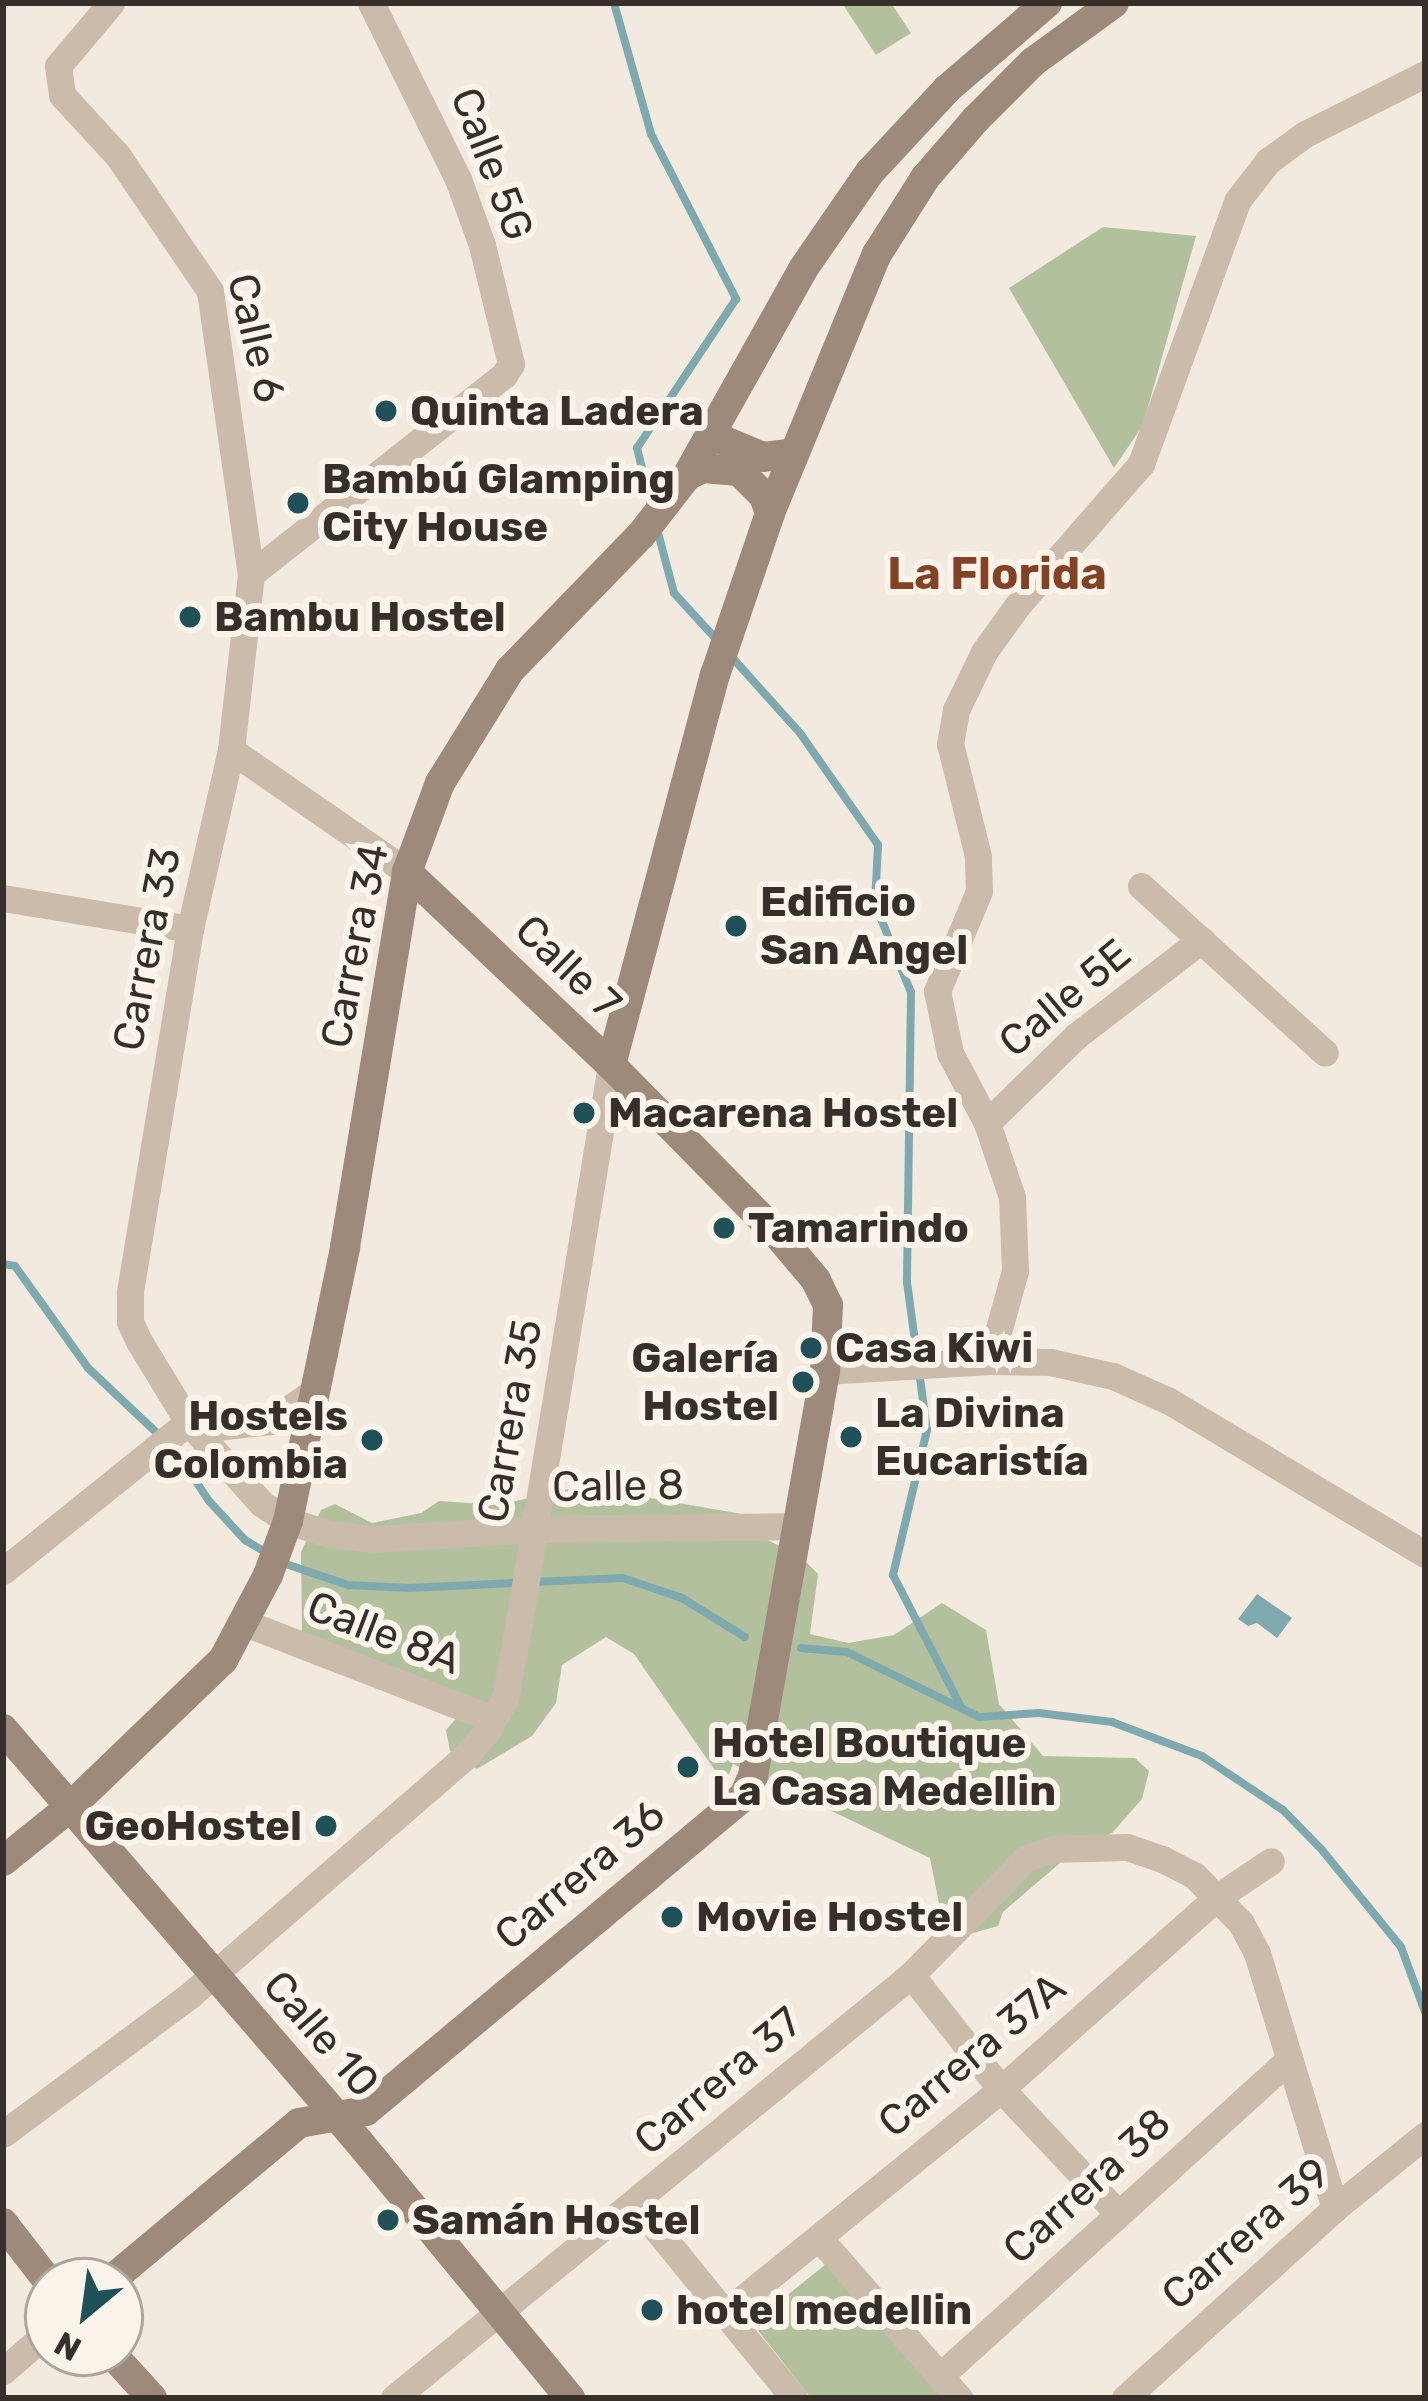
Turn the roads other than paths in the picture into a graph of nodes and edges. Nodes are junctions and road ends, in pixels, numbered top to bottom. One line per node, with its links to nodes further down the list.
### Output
1 (111, 3): 10 (street, Calle 6)
2 (371, 3): 10 (street, Calle 5G)
3 (1047, 3): 6 (street, Carrera 34)
4 (1114, 3): 7 (street)
5 (1425, 74): 21 (street)
6 (713, 436): 7 (street); 8 (street, Carrera 34)
7 (794, 453): 9 (street)
8 (681, 484): 9 (street); 12 (street, Carrera 34)
9 (770, 513): 20 (street, Carrera 35)
10 (251, 574): 11 (street, Carrera 33)
11 (231, 750): 12 (street, Calle 7); 16 (street, Carrera 33)
12 (407, 872): 15 (street, Calle 7); 17 (street, Carrera 34)
13 (1142, 886): 18 (street)
14 (3, 898): 16 (street)
15 (450, 912): 17 (street); 20 (street, Calle 7)
16 (190, 929): 26 (street, Carrera 33)
17 (396, 938): 25 (street, Carrera 34)
18 (1201, 940): 19 (street); 21 (street, Calle 5E)
19 (1325, 1053)
20 (610, 1065): 22 (street, Calle 7); 28 (street, Carrera 35)
21 (987, 1123): 23 (street)
22 (817, 1280): 24 (street, Carrera 36)
23 (990, 1360): 24 (street); 30 (street)
24 (825, 1371): 27 (street, Carrera 36)
25 (316, 1390): 26 (street); 29 (street, Carrera 34)
26 (171, 1437): 29 (street, Calle 8); 31 (street)
27 (798, 1526): 28 (street, Calle 8); 43 (street, Carrera 36)
28 (532, 1537): 29 (street, Calle 8); 33 (street, Carrera 35)
29 (279, 1548): 32 (street, Carrera 34)
30 (1425, 1554)
31 (3, 1570)
32 (245, 1623): 33 (street, Calle 8A); 35 (street, Carrera 34)
33 (494, 1720): 39 (street, Carrera 35)
34 (3, 1729): 35 (street, Calle 10)
35 (69, 1808): 36 (street, Carrera 34); 39 (street, Calle 10)
36 (3, 1861)
37 (1271, 1861): 38 (street, Carrera 37A)
38 (1216, 1898): 40 (street, Carrera 37); 41 (street); 42 (street, Carrera 37A)
39 (214, 1974): 43 (street, Calle 10); 44 (street, Carrera 35)
40 (911, 1975): 42 (street); 46 (street, Carrera 37)
41 (1290, 2060): 47 (street); 48 (street, Carrera 38)
42 (1000, 2089): 48 (street); 50 (street, Carrera 37A)
43 (334, 2115): 52 (street, Carrera 36); 53 (street, Calle 10)
44 (3, 2134)
45 (1425, 2135): 47 (street, Carrera 39)
46 (635, 2204): 53 (street, Carrera 37); 54 (street)
47 (1335, 2209): 59 (street, Carrera 39)
48 (1118, 2213): 55 (street, Carrera 38)
49 (3, 2223): 51 (street)
50 (819, 2238): 54 (street, Carrera 37A); 55 (street)
51 (29, 2257)
52 (139, 2257)
53 (498, 2310): 56 (street, Carrera 37); 57 (street, Calle 10)
54 (725, 2312): 58 (street)
55 (950, 2387)
56 (394, 2398)
57 (570, 2398)
58 (794, 2398)
59 (1125, 2398)

